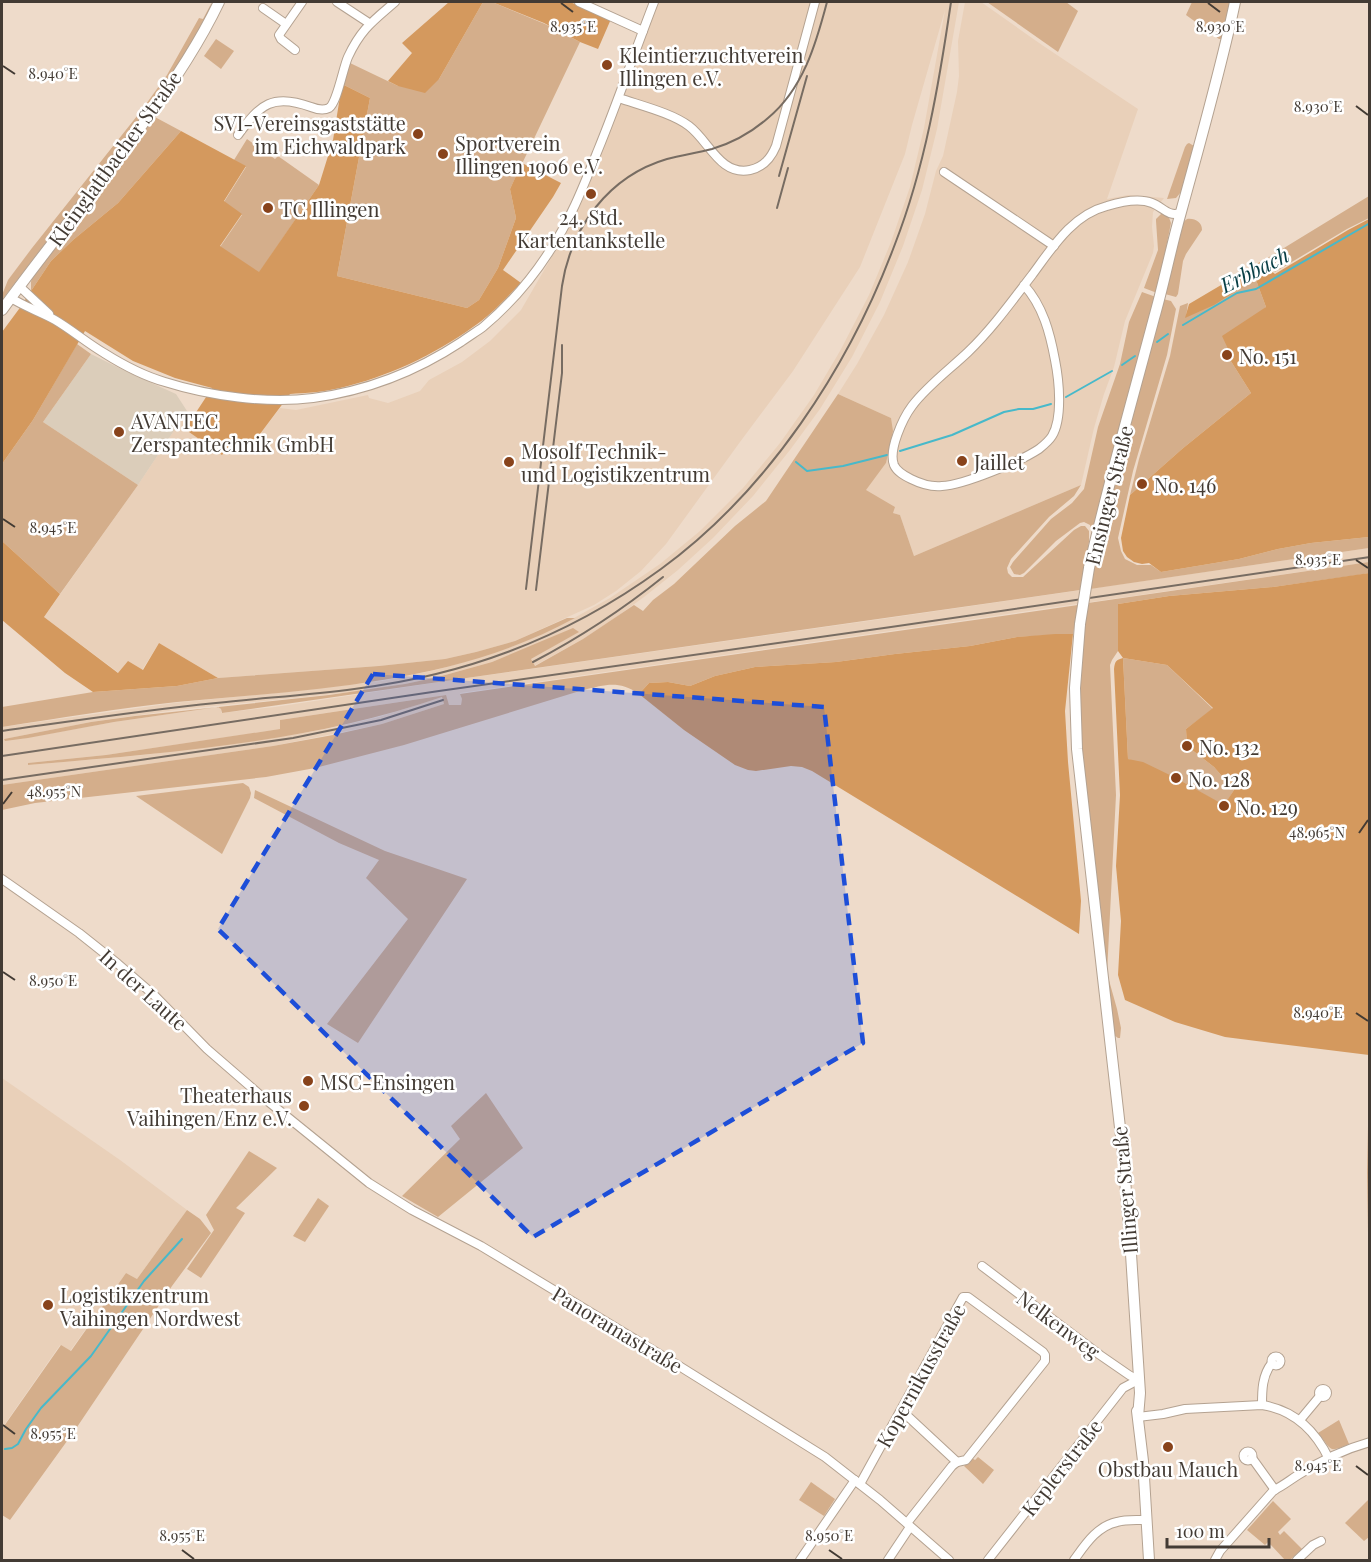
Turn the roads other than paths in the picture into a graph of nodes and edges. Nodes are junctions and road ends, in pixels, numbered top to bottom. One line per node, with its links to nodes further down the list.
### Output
1 (219, 2): 20 (street, Kleinglattbacher Straße)
2 (302, 2): 11 (street)
3 (337, 2): 10 (street)
4 (395, 2): 10 (street)
5 (579, 2): 12 (street)
6 (654, 2): 12 (street)
7 (815, 2): 14 (street)
8 (1235, 2): 17 (street, Ensinger Straße)
9 (263, 8): 11 (street)
10 (369, 23): 15 (street)
11 (286, 24): 13 (street)
12 (643, 31): 14 (street)
13 (295, 50)
14 (619, 98): 23 (street)
15 (238, 135)
16 (944, 172): 18 (street)
17 (1180, 213): 18 (street); 25 (street, Ensinger Straße, bridge)
18 (1054, 246): 19 (street)
19 (1024, 285): 19 (street)
20 (19, 286): 21 (street, Kleinglattbacher Straße); 23 (street)
21 (10, 298): 22 (street, Kleinglattbacher Straße); 23 (street)
22 (2, 310)
23 (54, 319)
24 (2, 879): 26 (street, In der Laute)
25 (1105, 999): 29 (street, Illinger Straße)
26 (279, 1109): 39 (street, Panoramastraße)
27 (982, 1266): 29 (street, Nelkenweg)
28 (1272, 1363): 31 (street)
29 (1138, 1380): 33 (street, Illinger Straße); 47 (street, Keplerstraße)
30 (1320, 1396): 34 (street)
31 (1262, 1406): 33 (street); 34 (street)
32 (901, 1410): 38 (street); 38 (street, Kopernikusstraße); 39 (street, Kopernikusstraße)
33 (1138, 1417): 41 (street, Illinger Straße)
34 (1300, 1420): 37 (street)
35 (1370, 1442): 37 (street)
36 (1252, 1458): 40 (street)
37 (1329, 1459): 40 (street)
38 (957, 1462): 42 (street, Kopernikusstraße)
39 (858, 1482): 42 (street, Panoramastraße); 44 (street, Kopernikusstraße)
40 (1275, 1490): 50 (street)
41 (1146, 1520): 48 (street); 49 (street, Illinger Straße)
42 (908, 1525): 45 (street, Kopernikusstraße); 46 (street, Panoramastraße)
43 (1321, 1541): 51 (street)
44 (800, 1560)
45 (888, 1560)
46 (949, 1560)
47 (988, 1560)
48 (1074, 1560)
49 (1149, 1560)
50 (1215, 1560)
51 (1297, 1560)

